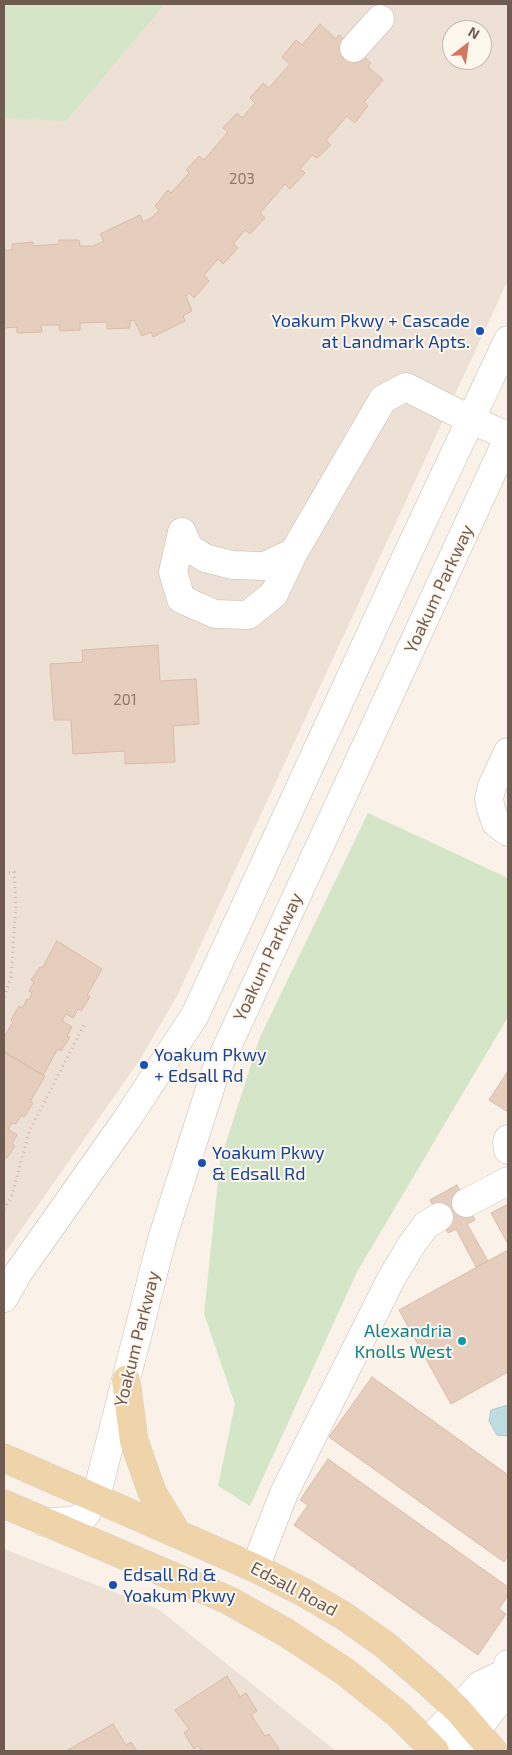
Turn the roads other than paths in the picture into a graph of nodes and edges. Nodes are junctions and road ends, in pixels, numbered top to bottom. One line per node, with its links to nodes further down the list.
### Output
1 (380, 19): 2 (street)
2 (354, 48)
3 (508, 340): 4 (street)
4 (471, 420): 5 (street); 6 (street); 14 (street)
5 (508, 437): 15 (street, Yoakum Parkway)
6 (294, 552): 6 (street)
7 (508, 752): 8 (street)
8 (508, 832)
9 (508, 1139): 10 (street)
10 (508, 1150)
11 (508, 1181): 12 (street)
12 (466, 1203)
13 (439, 1217): 21 (street)
14 (4, 1298)
15 (126, 1380): 17 (street, Yoakum Parkway); 20 (main road)
16 (4, 1458): 17 (main road, Edsall Road)
17 (96, 1497): 19 (street, Yoakum Parkway); 20 (main road, Edsall Road)
18 (4, 1504): 19 (main road)
19 (45, 1522): 25 (main road)
20 (177, 1533): 21 (main road, Edsall Road)
21 (255, 1568): 23 (main road, Edsall Road)
22 (507, 1669): 23 (street); 24 (street)
23 (458, 1710): 24 (main road, Edsall Road); 25 (street)
24 (476, 1730): 26 (street); 27 (main road, Edsall Road)
25 (431, 1747)
26 (456, 1751)
27 (493, 1751)

